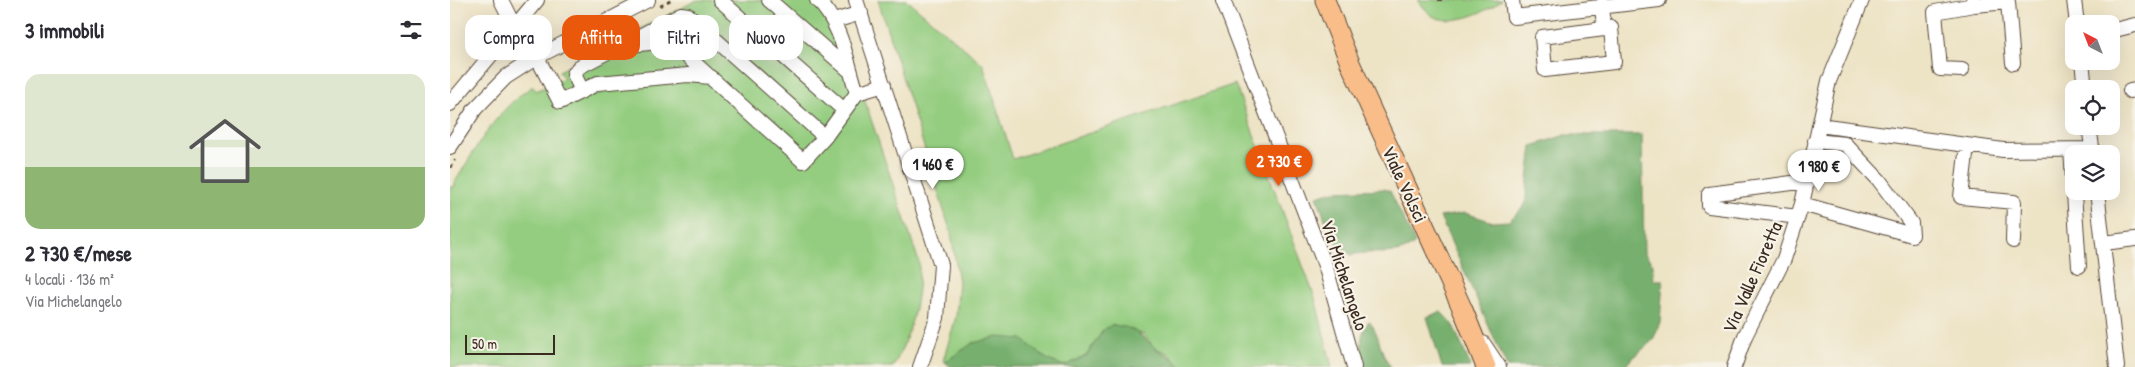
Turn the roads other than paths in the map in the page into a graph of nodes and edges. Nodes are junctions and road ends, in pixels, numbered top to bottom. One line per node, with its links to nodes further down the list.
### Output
1 (501, 0): 16 (street)
2 (537, 0): 17 (street)
3 (648, 0): 25 (street)
4 (720, 0): 38 (street)
5 (769, 0): 32 (street)
6 (817, 0): 19 (street)
7 (1222, 0): 56 (street, Via Michelangelo)
8 (1325, 0): 54 (main road, Viale Volsci)
9 (1512, 0): 15 (street)
10 (1659, 0): 15 (street)
11 (1862, 0): 39 (street, Via Valle Fioretta)
12 (2074, 0): 18 (street)
13 (1973, 2): 30 (street); 31 (street)
14 (858, 4): 19 (street); 34 (street)
15 (1602, 5): 21 (street)
16 (508, 15)
17 (525, 15)
18 (2076, 15)
19 (834, 21): 32 (street)
20 (2135, 26): 22 (street)
21 (1604, 29): 21 (street)
22 (2120, 29)
23 (640, 35): 41 (street)
24 (640, 44): 33 (street)
25 (552, 49)
26 (488, 60): 37 (street)
27 (533, 60): 40 (street)
28 (539, 60): 35 (street)
29 (594, 60): 35 (street)
30 (2013, 63)
31 (1962, 70)
32 (850, 71): 36 (street)
33 (711, 77): 35 (street); 41 (street)
34 (884, 85): 36 (street); 55 (street)
35 (582, 91)
36 (856, 92): 38 (street)
37 (450, 104)
38 (844, 110): 41 (street)
39 (1819, 125): 42 (street, Via Valle Fioretta); 43 (street)
40 (454, 137): 44 (street)
41 (824, 137)
42 (1815, 140): 46 (street, Via Valle Fioretta); 49 (street)
43 (1966, 145): 45 (street); 51 (street)
44 (450, 148)
45 (2065, 150)
46 (1807, 181): 49 (street, Via Valle Fioretta); 49 (street)
47 (2074, 200): 53 (street)
48 (2099, 200): 52 (street)
49 (1800, 210): 59 (street, Via Valle Fioretta)
50 (2135, 239): 52 (street)
51 (2013, 241)
52 (2104, 243): 60 (street)
53 (2079, 266)
54 (1463, 310): 57 (main road, Viale Volsci); 58 (street)
55 (920, 367)
56 (1354, 367)
57 (1486, 367)
58 (1499, 367)
59 (1734, 367)
60 (2117, 367)

